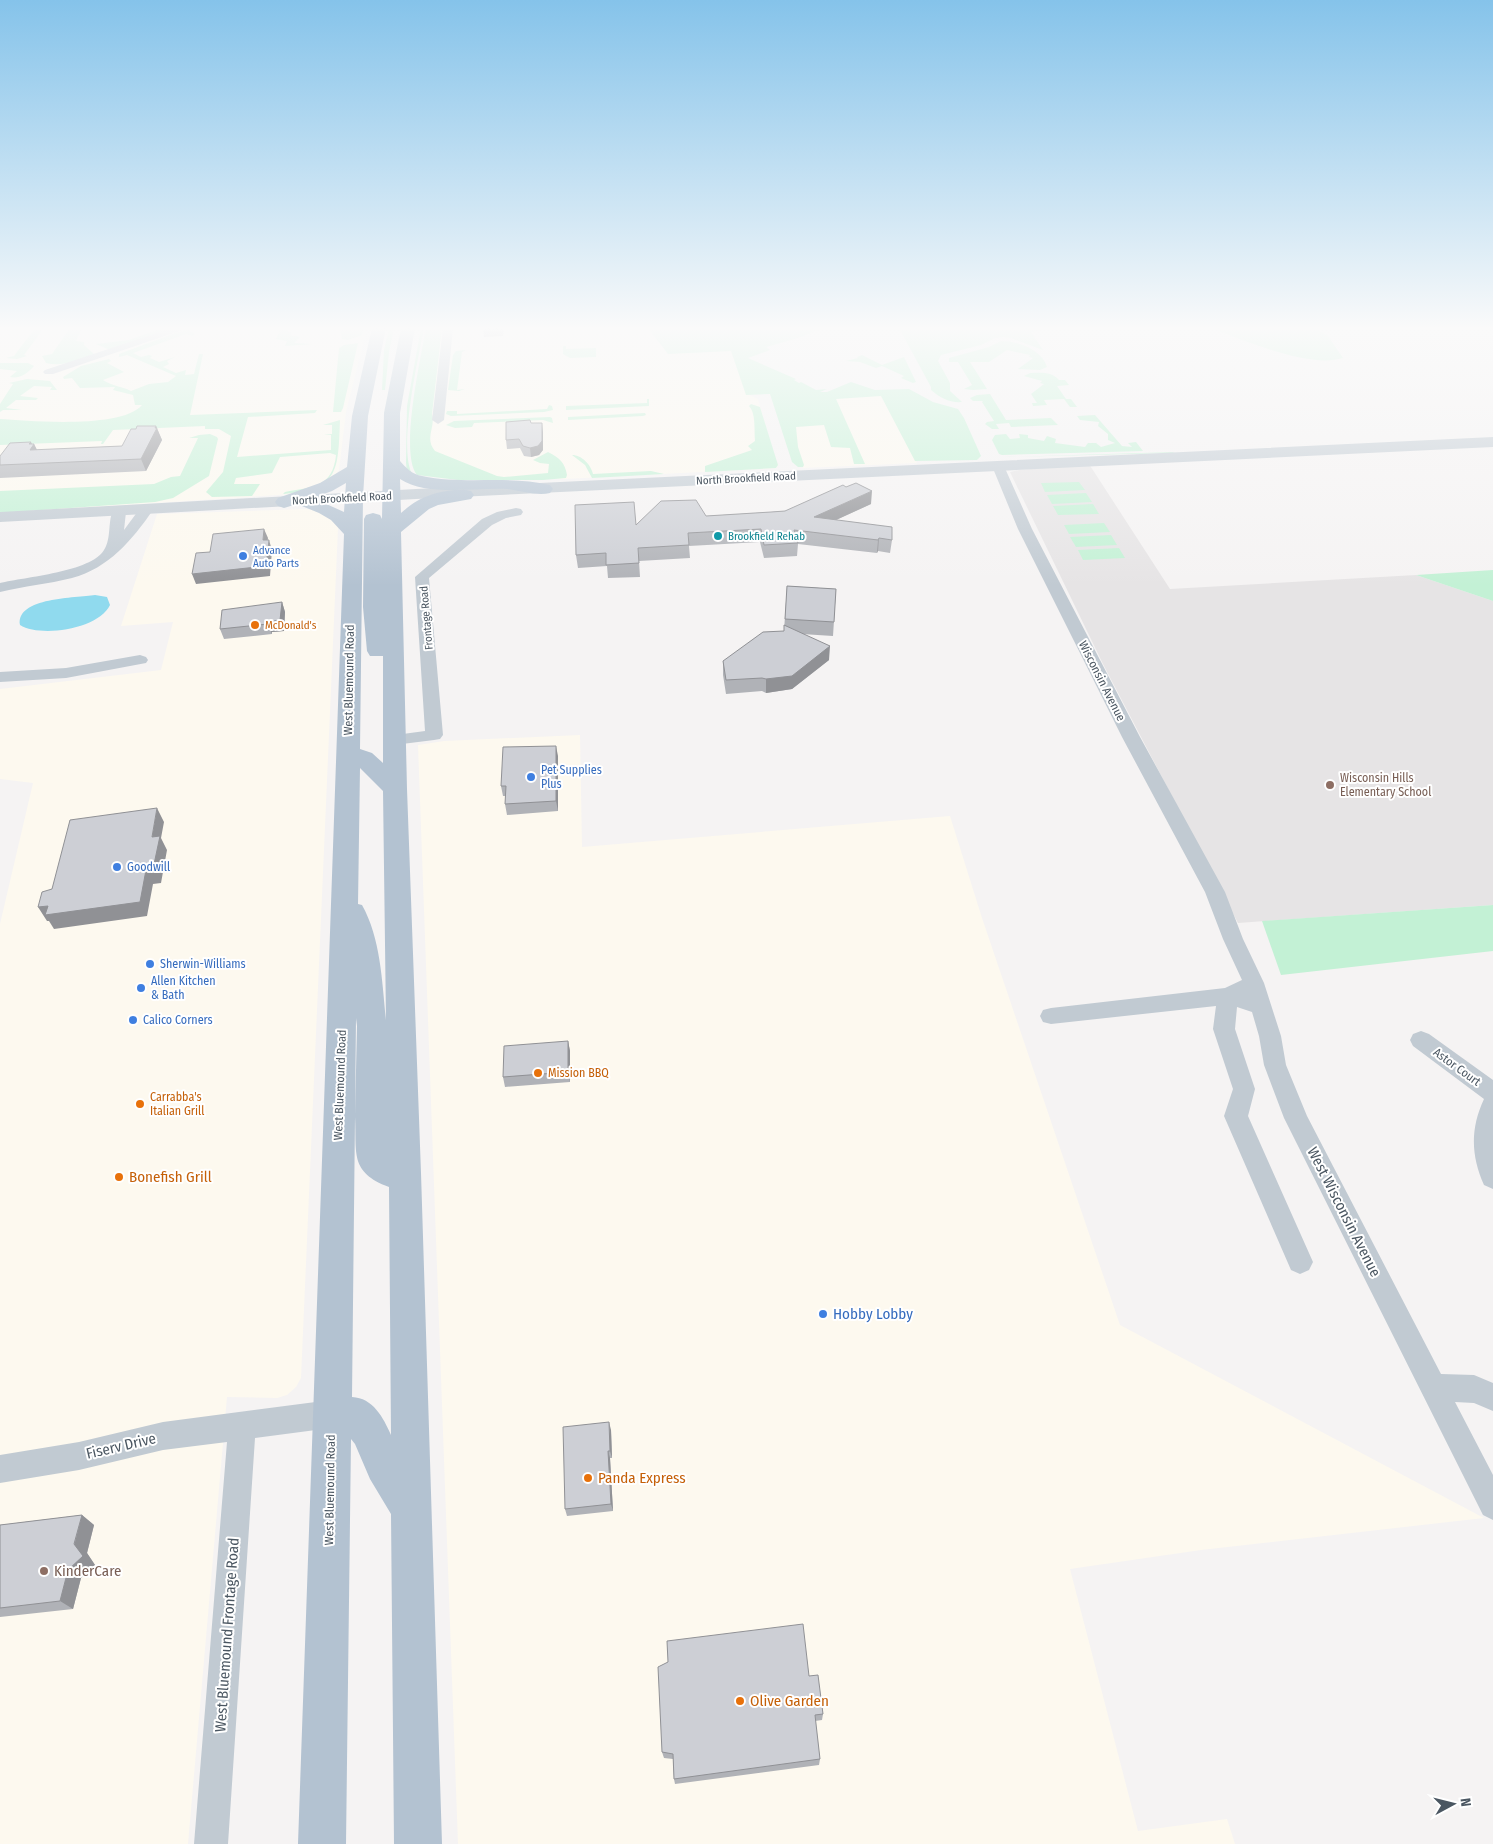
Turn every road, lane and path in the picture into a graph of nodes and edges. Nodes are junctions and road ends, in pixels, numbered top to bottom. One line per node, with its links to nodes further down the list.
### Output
1 (360, 414): 10 (main road, West Bluemound Road)
2 (377, 414): 7 (main road)
3 (392, 414): 8 (main road)
4 (439, 414): 5 (street)
5 (438, 420)
6 (1493, 442): 9 (street, North Brookfield Road)
7 (373, 454)
8 (391, 461): 12 (main road); 14 (main road)
9 (998, 466): 12 (street, North Brookfield Road); 35 (street, Wisconsin Avenue)
10 (355, 470): 15 (main road, West Bluemound Road); 17 (main road)
11 (373, 481): 14 (main road)
12 (544, 488): 13 (street, North Brookfield Road)
13 (491, 491): 14 (street, North Brookfield Road); 22 (main road)
14 (391, 495): 15 (street, North Brookfield Road); 22 (main road)
15 (354, 497): 16 (street, North Brookfield Road); 23 (main road, West Bluemound Road); 30 (main road)
16 (304, 500): 17 (street, North Brookfield Road); 23 (main road)
17 (284, 502): 18 (street, North Brookfield Road)
18 (146, 510): 19 (street, North Brookfield Road); 24 (street)
19 (119, 512): 21 (street, North Brookfield Road); 24 (street)
20 (516, 512): 31 (street, Frontage Road)
21 (0, 518)
22 (392, 530): 30 (main road)
23 (353, 534): 32 (main road, West Bluemound Road)
24 (109, 555): 26 (street)
25 (0, 574): 26 (street)
26 (36, 580): 27 (street)
27 (0, 588)
28 (140, 660): 29 (street)
29 (0, 677)
30 (394, 702): 31 (main road)
31 (394, 740): 33 (main road)
32 (348, 753): 33 (main road); 34 (main road, West Bluemound Road)
33 (394, 789): 43 (main road)
34 (345, 889): 43 (main road); 48 (main road, West Bluemound Road)
35 (1219, 900): 36 (street, West Wisconsin Avenue)
36 (1254, 983): 37 (street); 38 (street, West Wisconsin Avenue)
37 (1228, 996): 38 (street); 39 (street); 45 (street)
38 (1262, 1007): 46 (street, West Wisconsin Avenue)
39 (1050, 1016)
40 (1420, 1040): 41 (street, Astor Court)
41 (1493, 1093)
42 (1493, 1105): 44 (street)
43 (405, 1172): 52 (main road)
44 (1493, 1178)
45 (1300, 1262)
46 (1433, 1387): 47 (street); 51 (street, West Wisconsin Avenue)
47 (1493, 1397)
48 (331, 1414): 49 (street, Fiserv Drive); 52 (main road); 53 (main road, West Bluemound Road)
49 (242, 1426): 50 (street, Fiserv Drive); 54 (street, West Bluemound Frontage Road)
50 (0, 1469)
51 (1493, 1505)
52 (411, 1508): 57 (main road)
53 (324, 1790): 55 (main road, West Bluemound Road); 56 (main road)
54 (211, 1844)
55 (322, 1844)
56 (333, 1844)
57 (418, 1844)

